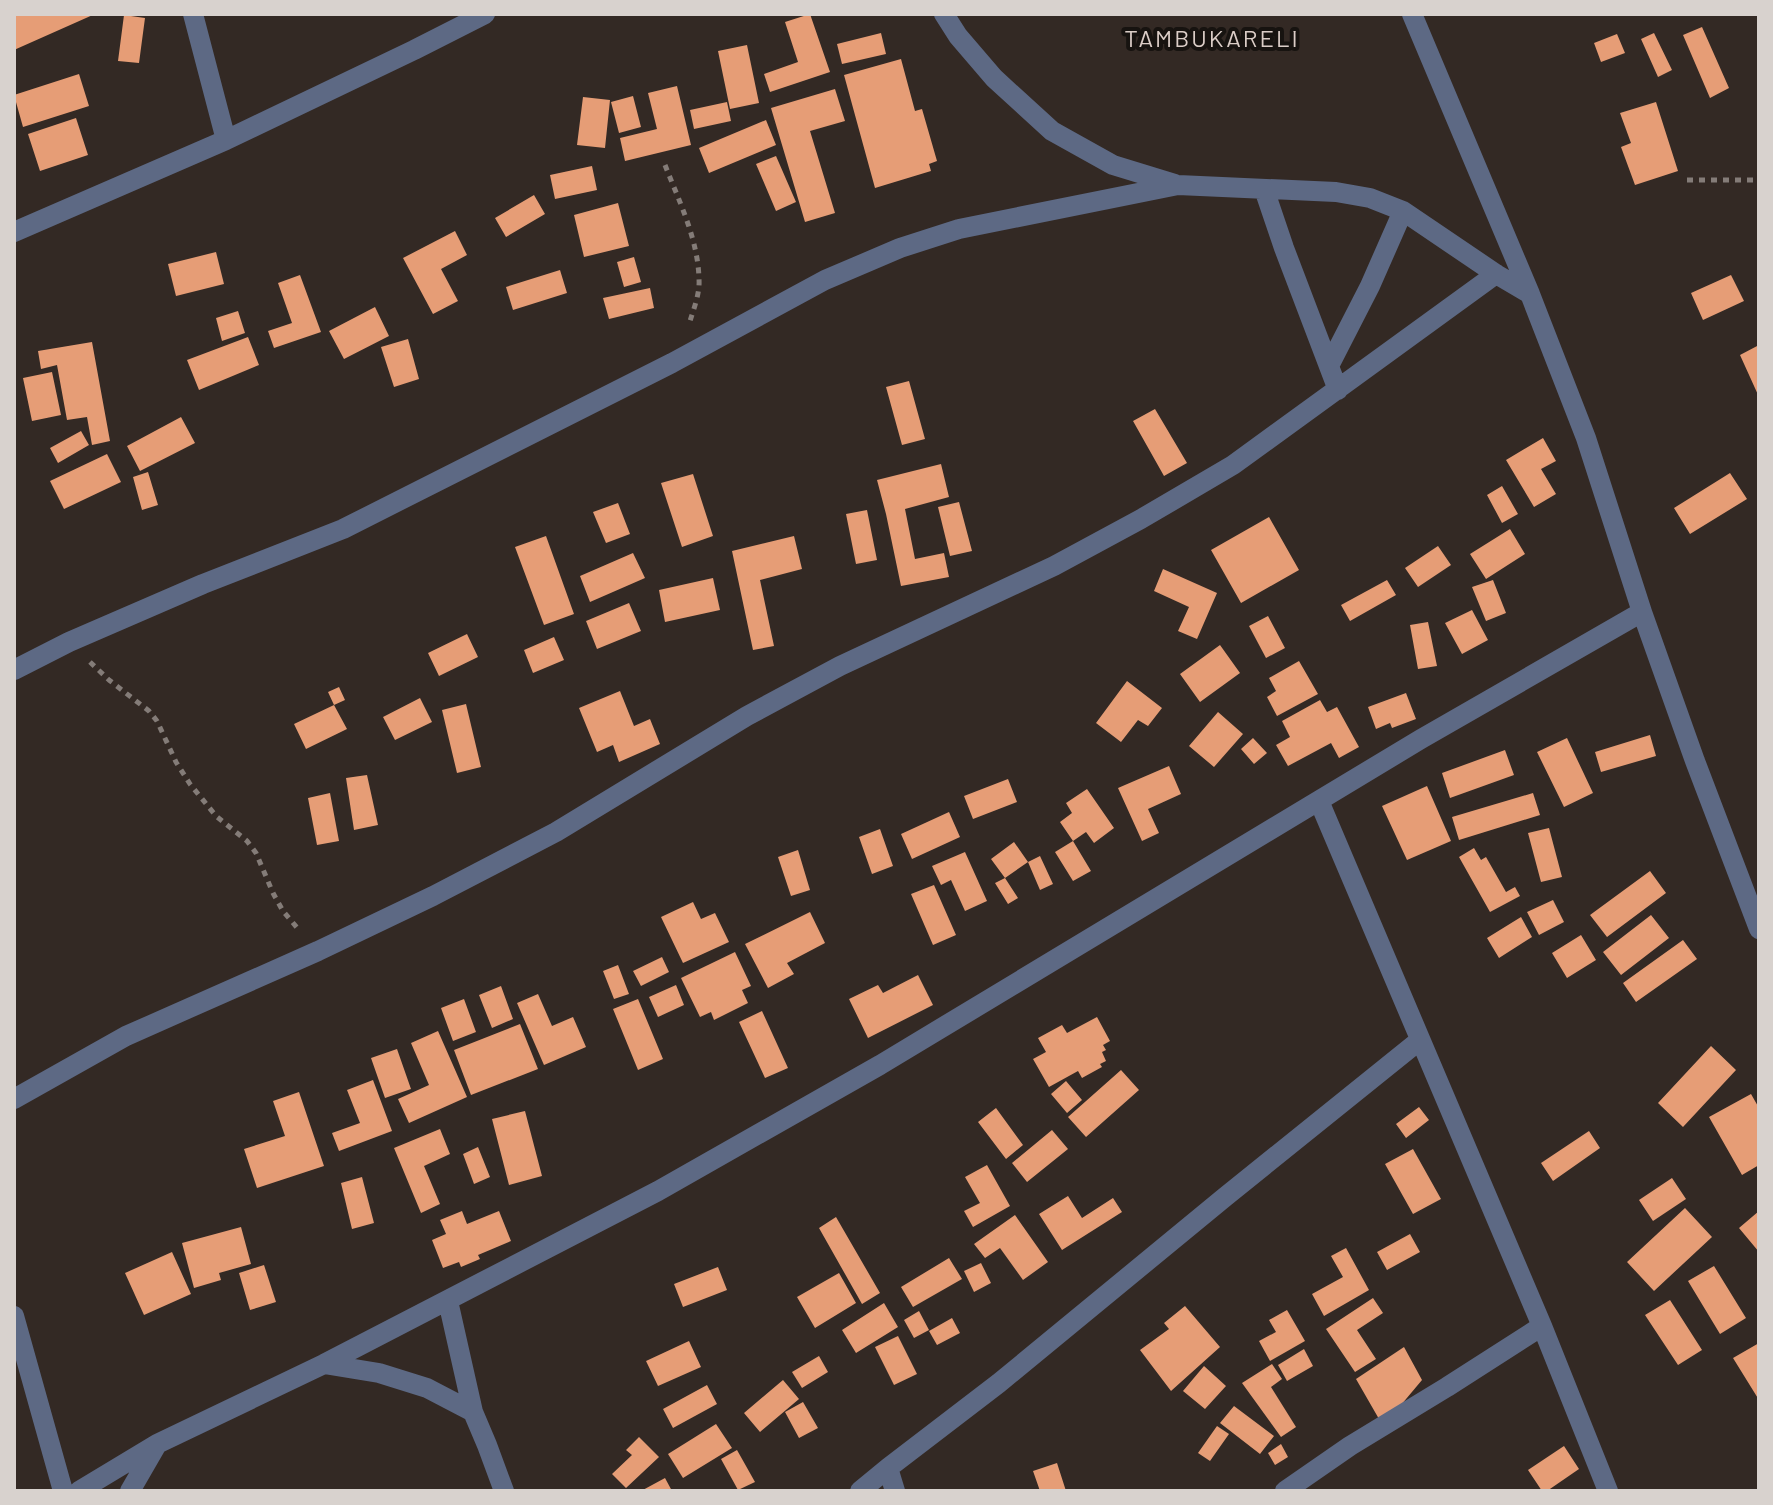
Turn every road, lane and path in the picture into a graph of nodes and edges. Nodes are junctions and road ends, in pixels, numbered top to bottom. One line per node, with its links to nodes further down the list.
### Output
1 (193, 14): 5 (street)
2 (485, 14): 5 (street)
3 (944, 14): 9 (street)
4 (1412, 14): 14 (street)
5 (226, 140): 12 (street)
6 (665, 165): 15 (path)
7 (1687, 180): 8 (path)
8 (1759, 180)
9 (1178, 185): 10 (street); 15 (street)
10 (1264, 189): 11 (street); 16 (street)
11 (1403, 211): 13 (street); 16 (street)
12 (14, 232)
13 (1496, 274): 14 (street); 17 (street)
14 (1530, 294): 18 (street)
15 (672, 363): 19 (street)
16 (1329, 366): 17 (street)
17 (1338, 390): 23 (street)
18 (1642, 612): 21 (street); 22 (street)
19 (69, 642): 20 (street); 23 (path)
20 (14, 670)
21 (1319, 801): 24 (street); 26 (street)
22 (1757, 918)
23 (318, 951): 25 (street)
24 (1420, 1040): 28 (street); 32 (street)
25 (14, 1099)
26 (448, 1301): 29 (street); 30 (street)
27 (14, 1316): 33 (street)
28 (1542, 1326): 39 (street); 40 (street)
29 (324, 1364): 30 (street); 31 (street)
30 (473, 1412): 36 (street)
31 (157, 1444): 34 (street); 35 (street)
32 (888, 1468): 37 (street); 38 (street)
33 (63, 1491)
34 (79, 1491)
35 (130, 1491)
36 (504, 1491)
37 (860, 1491)
38 (895, 1491)
39 (1285, 1491)
40 (1608, 1491)

